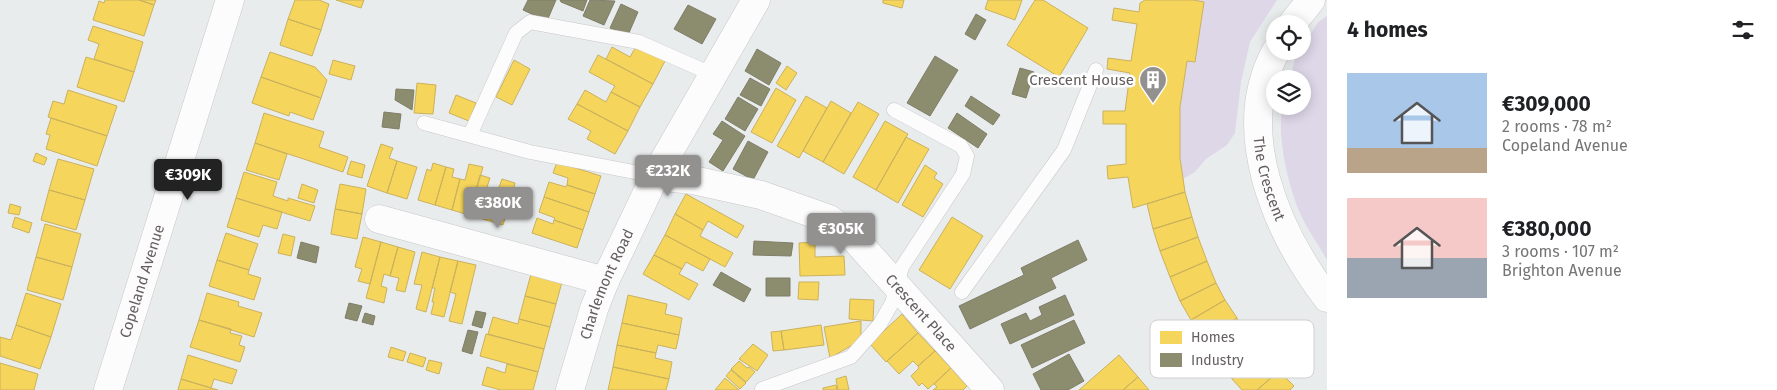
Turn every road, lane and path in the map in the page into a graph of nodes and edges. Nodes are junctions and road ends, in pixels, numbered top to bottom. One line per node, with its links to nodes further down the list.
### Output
1 (230, 0): 18 (street, Copeland Avenue)
2 (756, 0): 7 (street, Charlemont Road)
3 (1311, 0): 4 (street)
4 (1299, 15)
5 (1273, 60): 16 (street, The Crescent)
6 (1096, 70): 15 (lane)
7 (714, 75): 10 (lane); 11 (street, Charlemont Road)
8 (894, 110): 14 (lane)
9 (424, 123): 10 (lane)
10 (470, 135): 11 (lane)
11 (655, 176): 13 (street, Charlemont Road); 14 (street, Crescent Place)
12 (379, 219): 13 (street)
13 (605, 281): 19 (street, Charlemont Road)
14 (896, 286): 17 (lane); 20 (street, Crescent Place)
15 (962, 292)
16 (1327, 298)
17 (762, 389)
18 (108, 390)
19 (570, 390)
20 (990, 390)

